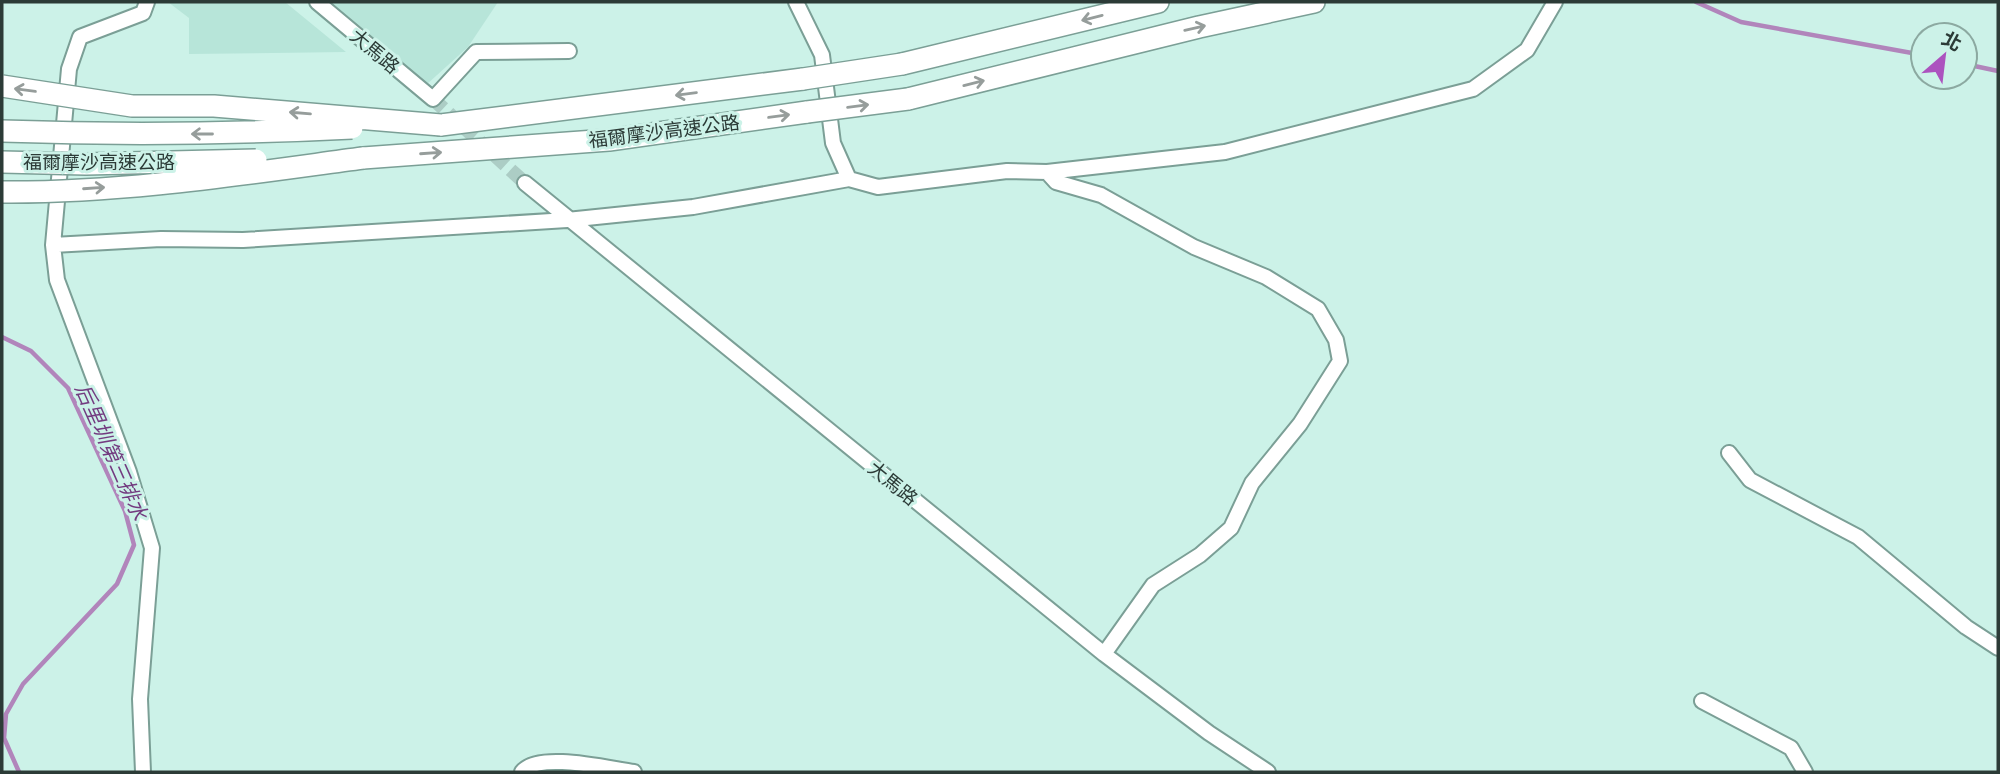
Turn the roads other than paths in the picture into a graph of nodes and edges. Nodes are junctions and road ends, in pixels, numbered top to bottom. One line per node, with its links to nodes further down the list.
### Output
1 (147, 2): 18 (street)
2 (317, 2): 7 (street, 大馬路)
3 (796, 2): 14 (street)
4 (1158, 2): 9 (highway, 福爾摩沙高速公路, one-way to 9, bridge)
5 (1314, 2): 11 (highway, 福爾摩沙高速公路, one-way to 5, bridge)
6 (1555, 2): 13 (street)
7 (569, 51)
8 (2, 86): 9 (highway, one-way to 8, bridge)
9 (441, 125): 10 (highway, 福爾摩沙高速公路, one-way to 10, bridge)
10 (2, 131)
11 (363, 158): 12 (highway, 福爾摩沙高速公路, bridge); 16 (highway, one-way to 11, bridge)
12 (2, 162)
13 (1047, 172): 14 (street); 21 (street)
14 (849, 179): 17 (street)
15 (525, 183): 17 (street, 大馬路)
16 (2, 192)
17 (567, 220): 18 (street); 21 (street, 大馬路)
18 (52, 245): 23 (street)
19 (1728, 453): 20 (street)
20 (1998, 648)
21 (1104, 654): 26 (street, 大馬路)
22 (1702, 701): 27 (street)
23 (143, 772)
24 (522, 772): 25 (street)
25 (634, 772)
26 (1268, 772)
27 (1805, 772)

